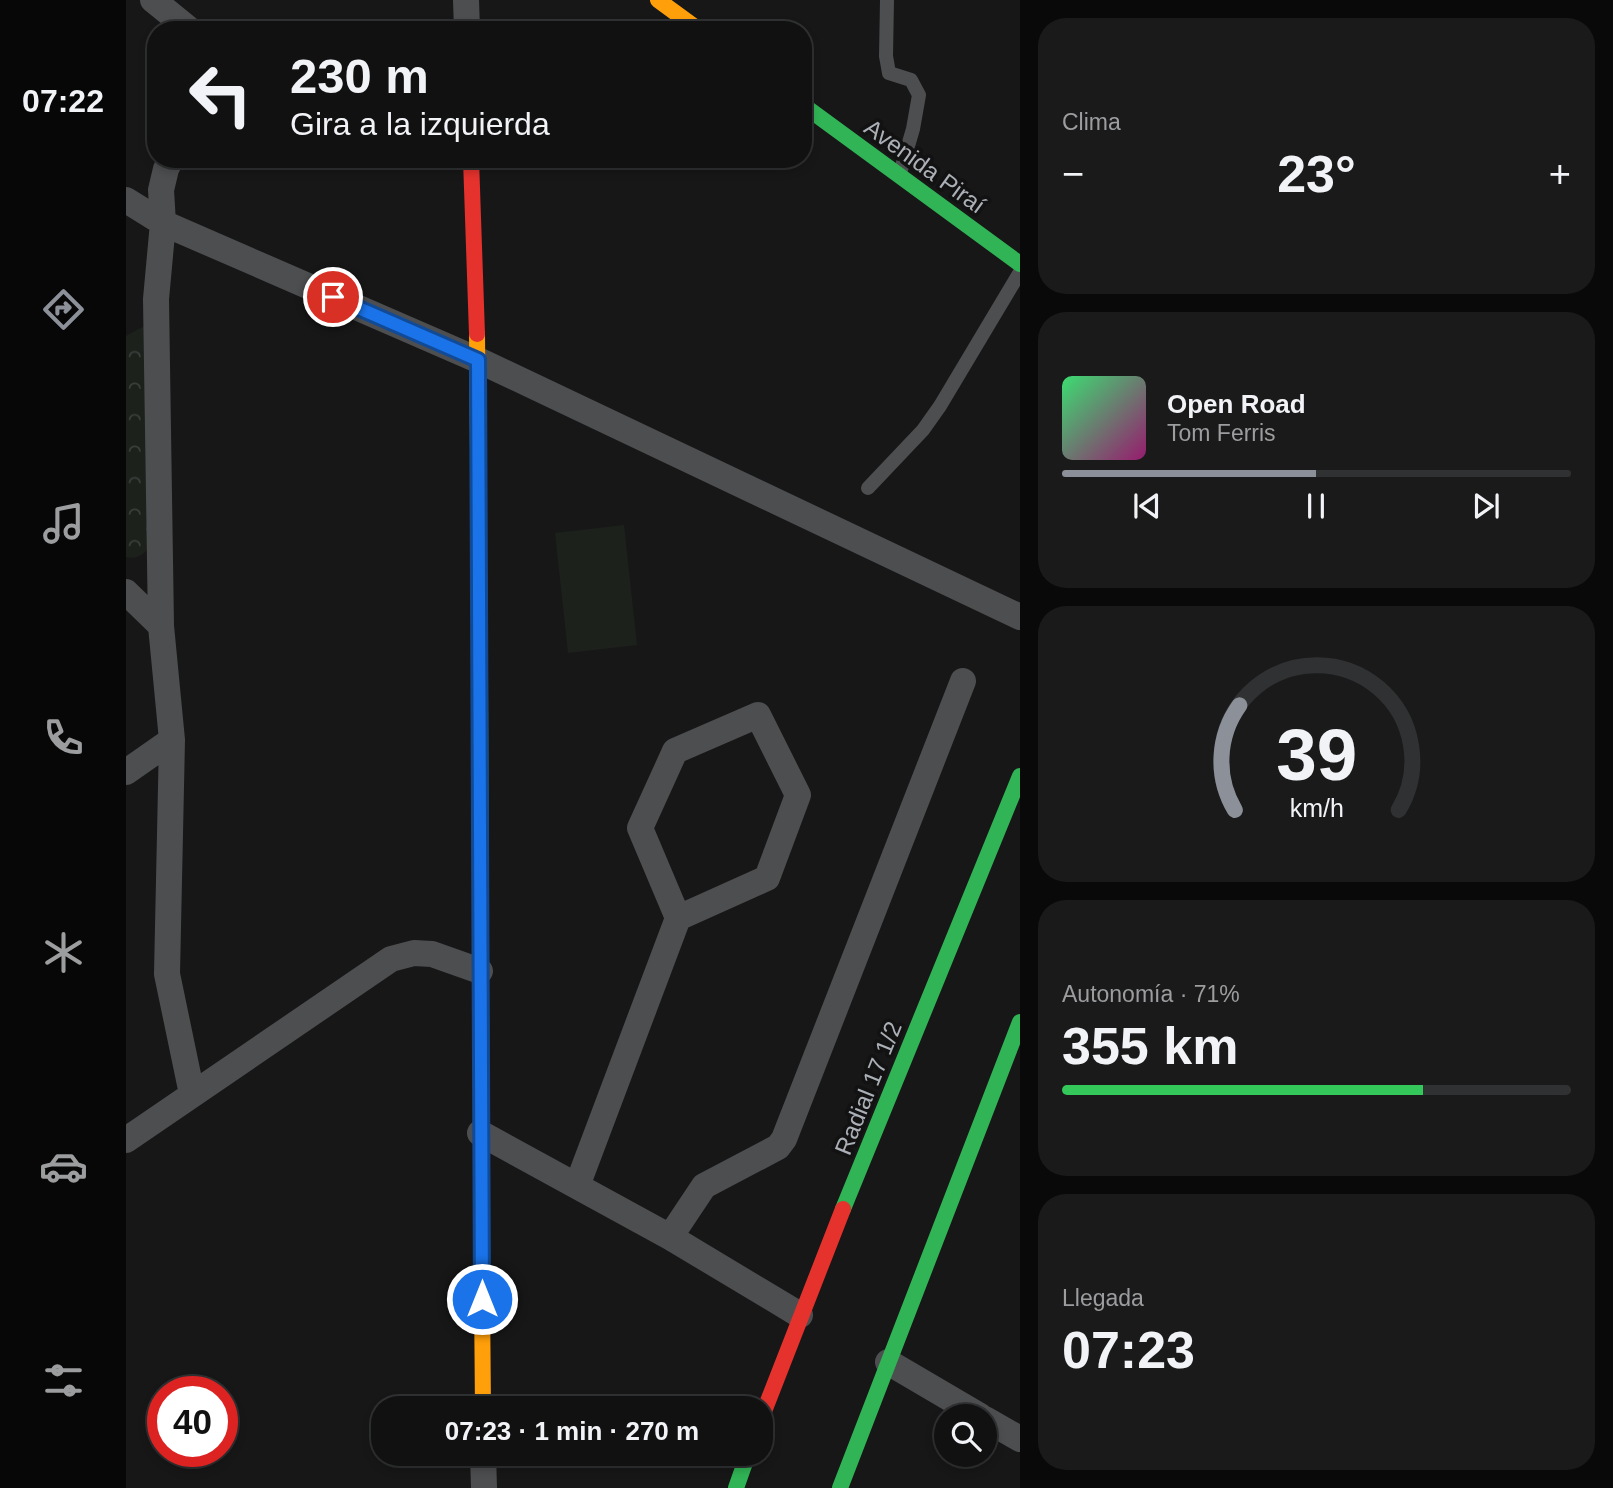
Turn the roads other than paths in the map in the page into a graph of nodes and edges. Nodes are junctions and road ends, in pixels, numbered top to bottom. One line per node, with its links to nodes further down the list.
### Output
1 (153, 0): 5 (street)
2 (466, 0): 6 (street)
3 (658, 0): 7 (street)
4 (887, 0): 11 (lane)
5 (179, 21)
6 (467, 21)
7 (687, 21)
8 (812, 111): 11 (street, Avenida Piraí)
9 (166, 168): 13 (street)
10 (471, 168): 16 (street)
11 (900, 174): 14 (street, Avenida Piraí)
12 (126, 200): 13 (street)
13 (163, 223): 16 (street); 20 (street)
14 (1020, 264)
15 (1020, 272): 17 (lane)
16 (478, 360): 19 (street); 26 (street)
17 (868, 488)
18 (126, 592): 20 (street)
19 (1020, 617)
20 (161, 626): 22 (street)
21 (963, 681): 32 (street)
22 (172, 740): 23 (street); 28 (street)
23 (126, 772)
24 (1020, 776): 33 (street, Radial 17 1/2)
25 (678, 918): 25 (street); 31 (street)
26 (480, 971): 28 (street); 29 (street)
27 (1020, 1022): 34 (street)
28 (192, 1094): 30 (street)
29 (480, 1133): 31 (street); 35 (street)
30 (126, 1140)
31 (577, 1186): 32 (street)
32 (670, 1237): 33 (street)
33 (800, 1315): 36 (street, Radial 17 1/2)
34 (888, 1362): 37 (street); 44 (street)
35 (483, 1396)
36 (770, 1396)
37 (960, 1404)
38 (997, 1426): 39 (street)
39 (1020, 1439)
40 (483, 1466): 42 (street)
41 (744, 1466): 43 (street)
42 (484, 1488)
43 (736, 1488)
44 (840, 1488)

